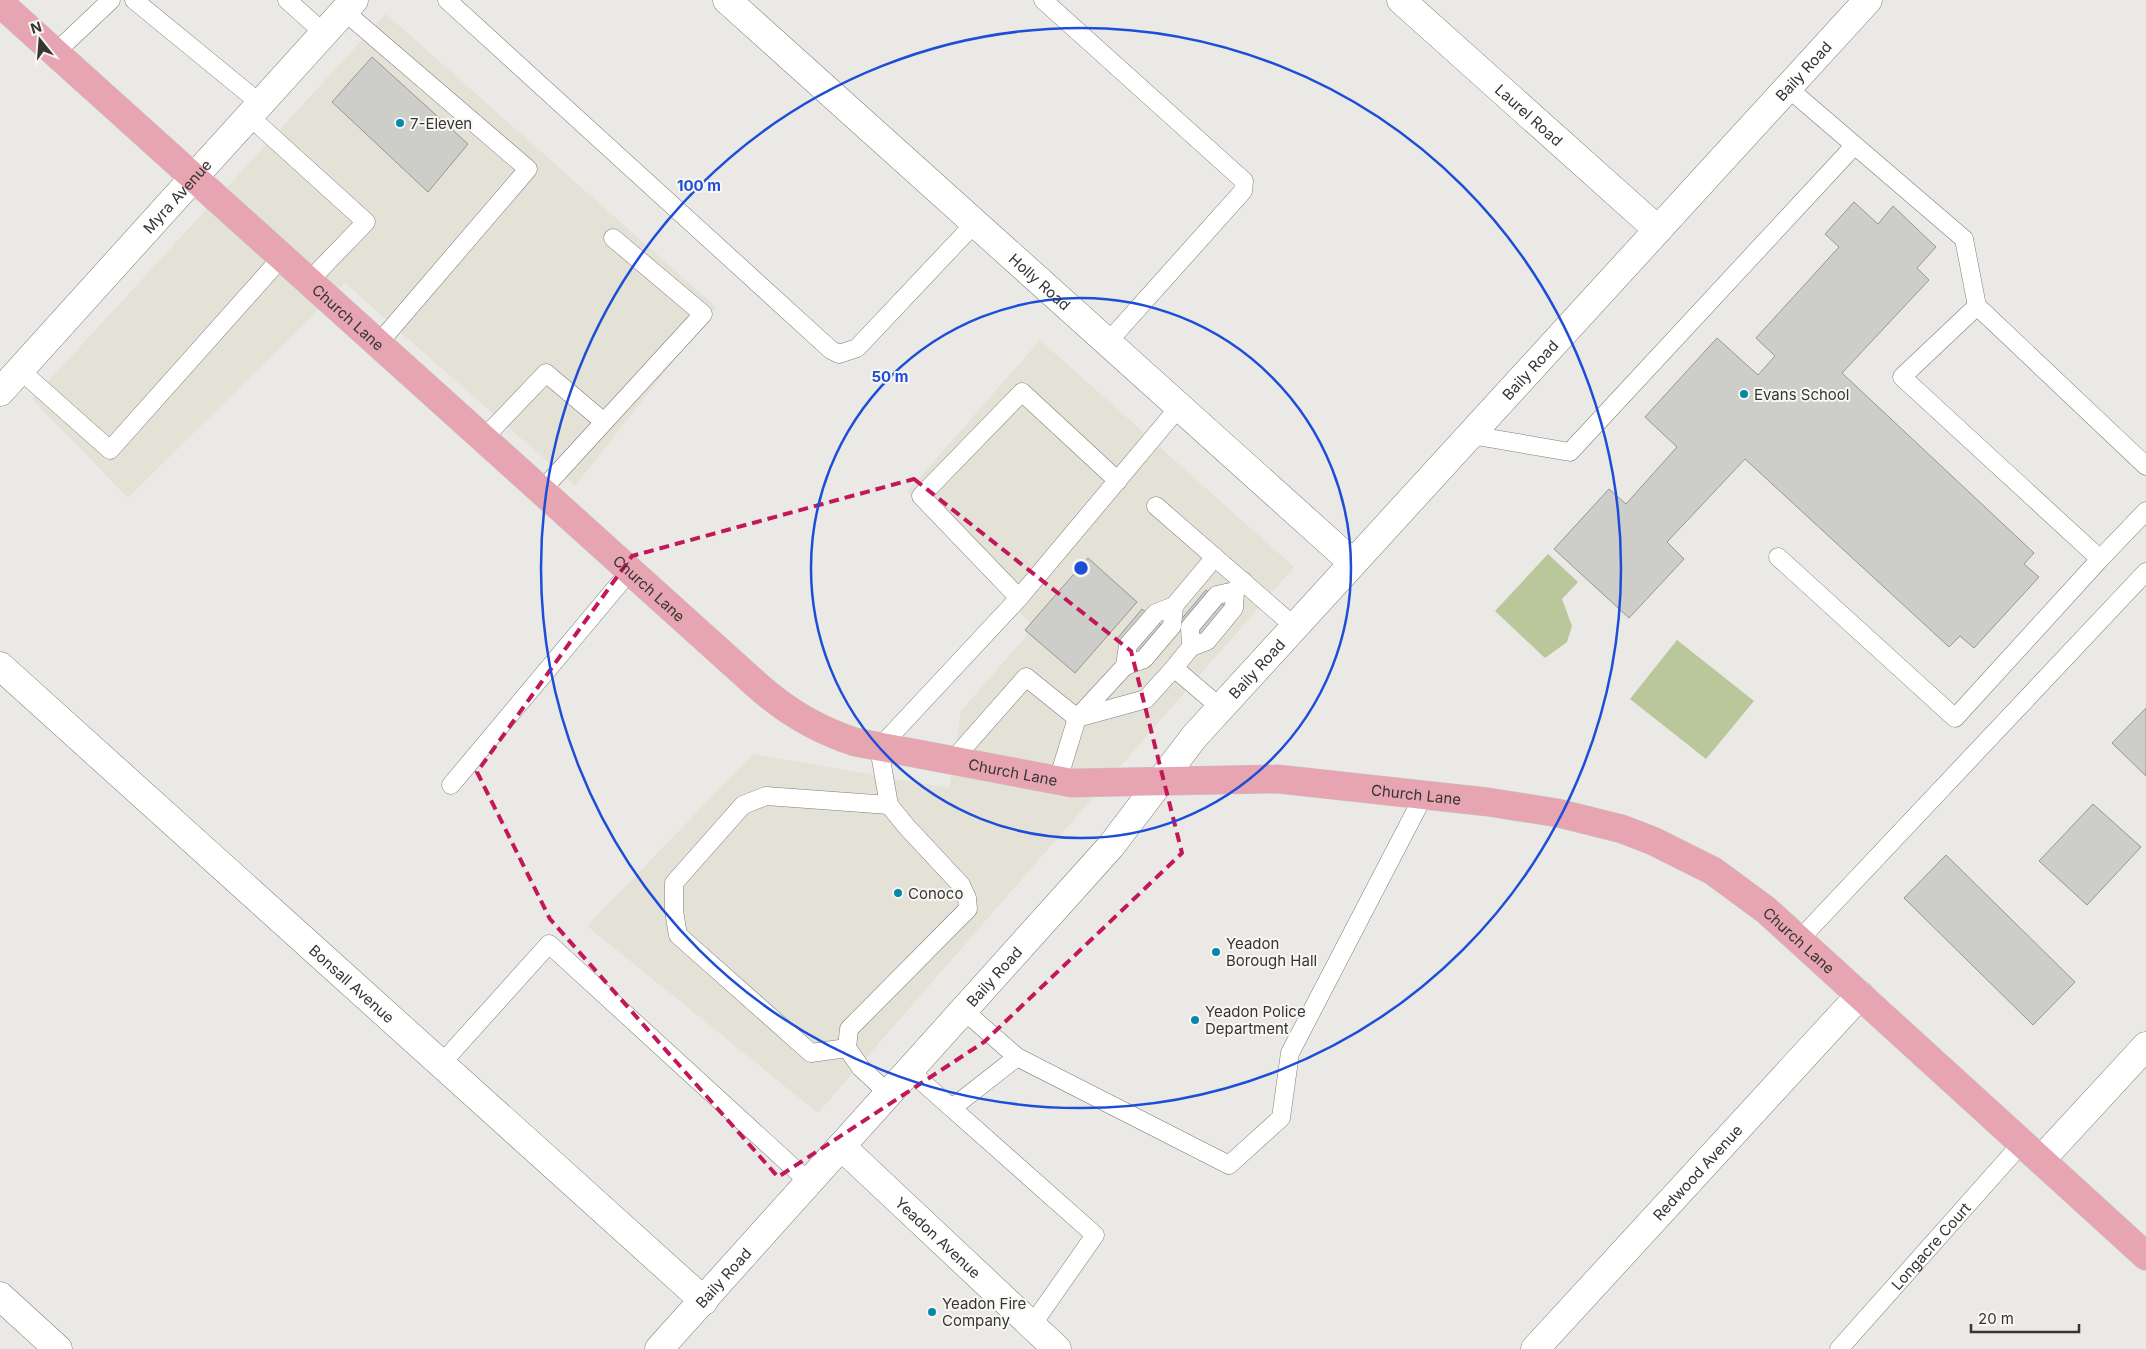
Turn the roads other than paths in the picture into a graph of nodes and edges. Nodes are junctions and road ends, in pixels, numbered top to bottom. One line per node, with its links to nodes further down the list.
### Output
1 (111, 0): 12 (lane)
2 (134, 0): 14 (lane)
3 (287, 0): 11 (lane)
4 (447, 0): 17 (lane)
5 (727, 0): 17 (street, Holly Road)
6 (1043, 0): 23 (lane)
7 (1401, 0): 18 (street, Laurel Road)
8 (1868, 0): 13 (street, Baily Road)
9 (12, 6): 12 (main road, Church Lane)
10 (349, 6): 11 (street, Myra Avenue); 24 (lane)
11 (324, 33): 14 (street, Myra Avenue)
12 (55, 53): 16 (main road, Church Lane)
13 (1788, 88): 15 (lane); 18 (street, Baily Road)
14 (255, 110): 16 (street, Myra Avenue); 21 (lane)
15 (1854, 146): 22 (lane); 29 (lane)
16 (194, 178): 20 (main road, Church Lane); 25 (street, Myra Avenue)
17 (975, 223): 23 (street, Holly Road)
18 (1658, 230): 29 (street, Baily Road)
19 (613, 238): 28 (lane)
20 (282, 258): 21 (main road, Church Lane); 25 (lane)
21 (309, 281): 24 (main road, Church Lane)
22 (1977, 306): 31 (lane); 38 (lane)
23 (1107, 343): 27 (street, Holly Road)
24 (378, 344): 30 (main road, Church Lane)
25 (20, 370): 26 (street, Myra Avenue)
26 (0, 392)
27 (1179, 407): 32 (lane); 39 (street, Holly Road)
28 (604, 422): 30 (lane); 33 (lane)
29 (1470, 435): 39 (street, Baily Road)
30 (483, 439): 33 (main road, Church Lane)
31 (2146, 466)
32 (1118, 480): 43 (lane); 43 (lane)
33 (541, 491): 40 (main road, Church Lane)
34 (1156, 506): 36 (lane)
35 (2146, 511): 38 (lane)
36 (1215, 557): 42 (lane); 48 (lane)
37 (1778, 557): 38 (lane)
38 (2100, 559)
39 (1353, 563): 44 (street, Baily Road)
40 (630, 571): 49 (main road, Church Lane); 53 (lane)
41 (2146, 572): 56 (lane)
42 (1239, 586): 44 (lane); 46 (lane)
43 (1019, 598): 49 (lane)
44 (1295, 627): 47 (street, Baily Road)
45 (0, 666): 62 (street, Bonsall Avenue)
46 (1174, 668): 47 (lane); 48 (lane)
47 (1221, 708): 52 (street, Baily Road)
48 (1077, 718): 50 (lane); 51 (lane)
49 (879, 748): 50 (main road, Church Lane); 55 (lane)
50 (952, 761): 51 (main road, Church Lane)
51 (1058, 780): 52 (main road, Church Lane)
52 (1160, 782): 54 (main road, Church Lane); 58 (street, Baily Road)
53 (451, 784)
54 (1424, 795): 56 (main road, Church Lane); 61 (lane)
55 (889, 805): 60 (lane); 60 (lane)
56 (1799, 940): 57 (main road, Church Lane)
57 (1860, 995): 67 (main road, Church Lane); 76 (street, Redwood Avenue)
58 (963, 1010): 61 (lane); 63 (street, Baily Road)
59 (2146, 1046): 67 (street)
60 (847, 1048): 64 (lane)
61 (1017, 1057): 65 (lane)
62 (441, 1064): 68 (lane); 71 (street, Bonsall Avenue)
63 (910, 1071): 64 (street, Baily Road); 65 (lane)
64 (889, 1094): 66 (street, Baily Road)
65 (952, 1108): 72 (lane)
66 (842, 1147): 68 (street, Baily Road); 72 (street, Yeadon Avenue)
67 (2031, 1152): 69 (main road, Church Lane); 77 (lane, Longacre Court)
68 (810, 1183): 71 (street, Baily Road)
69 (2146, 1256)
70 (0, 1296): 73 (street)
71 (704, 1301): 74 (street, Baily Road)
72 (1032, 1325): 75 (street, Yeadon Avenue)
73 (58, 1349)
74 (659, 1349)
75 (1057, 1349)
76 (1535, 1349)
77 (1839, 1349)

